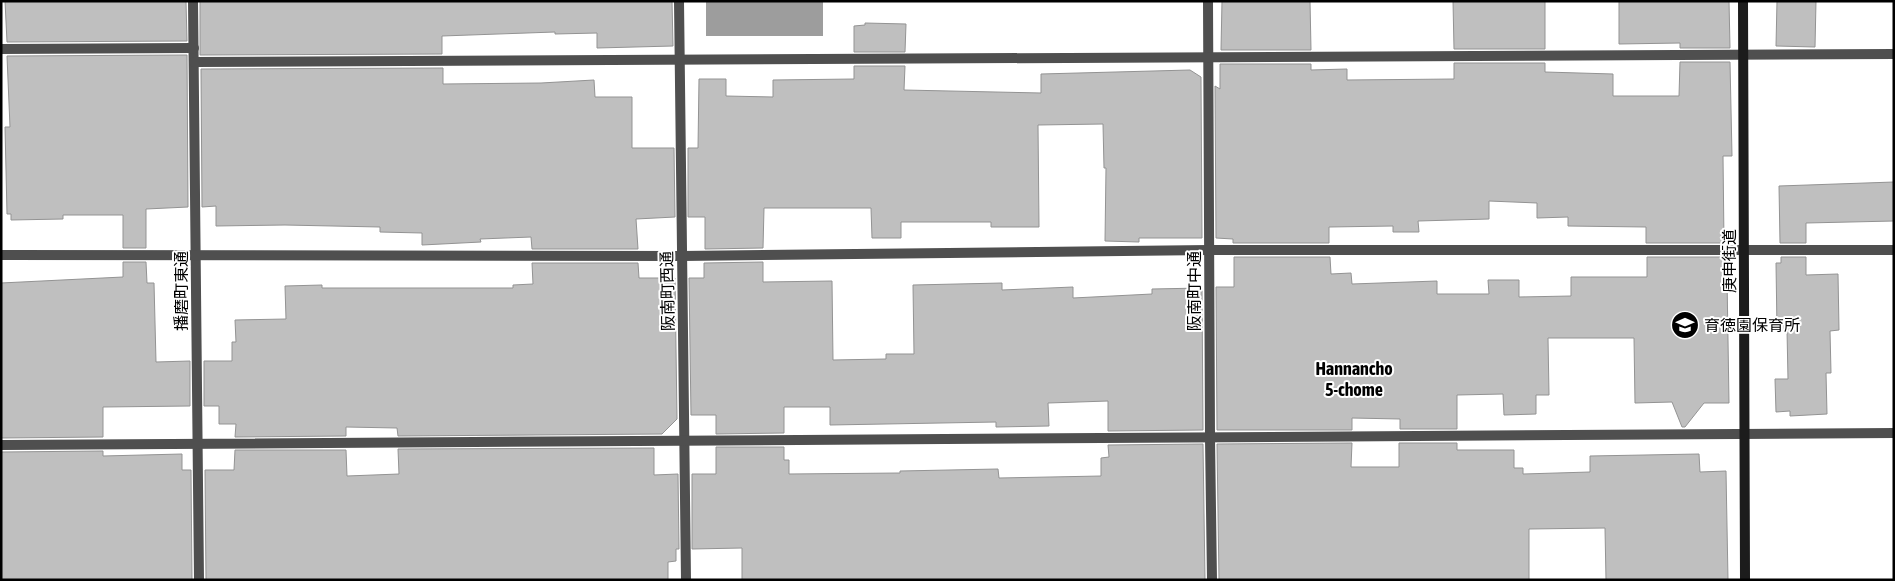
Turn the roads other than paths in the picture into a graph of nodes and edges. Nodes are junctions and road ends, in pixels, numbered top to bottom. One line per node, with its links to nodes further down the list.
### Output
1 (193, 1): 5 (street, 播磨町東通)
2 (679, 1): 10 (street, 阪南町西通)
3 (1208, 1): 9 (street, 阪南町中通)
4 (1743, 1): 7 (street, 庚申街道)
5 (194, 48): 6 (street); 11 (street, 播磨町東通)
6 (1, 49)
7 (1742, 54): 8 (street); 9 (street); 13 (street, 庚申街道)
8 (1894, 54)
9 (1208, 57): 10 (street); 12 (street, 阪南町中通)
10 (680, 59): 11 (street); 17 (street, 阪南町西通)
11 (194, 62): 16 (street, 播磨町東通)
12 (1209, 250): 13 (street); 17 (street); 20 (street, 阪南町中通)
13 (1744, 250): 14 (street); 19 (street, 庚申街道)
14 (1894, 250)
15 (1, 255): 16 (street)
16 (196, 256): 17 (street); 22 (street, 播磨町東通)
17 (682, 256): 21 (street, 阪南町西通)
18 (1894, 433): 19 (street)
19 (1745, 434): 20 (street); 27 (street, 庚申街道)
20 (1210, 438): 21 (street); 26 (street, 阪南町中通)
21 (684, 441): 22 (street); 25 (street, 阪南町西通)
22 (197, 444): 23 (street); 24 (street, 播磨町東通)
23 (1, 445)
24 (199, 580)
25 (686, 580)
26 (1212, 580)
27 (1745, 580)

